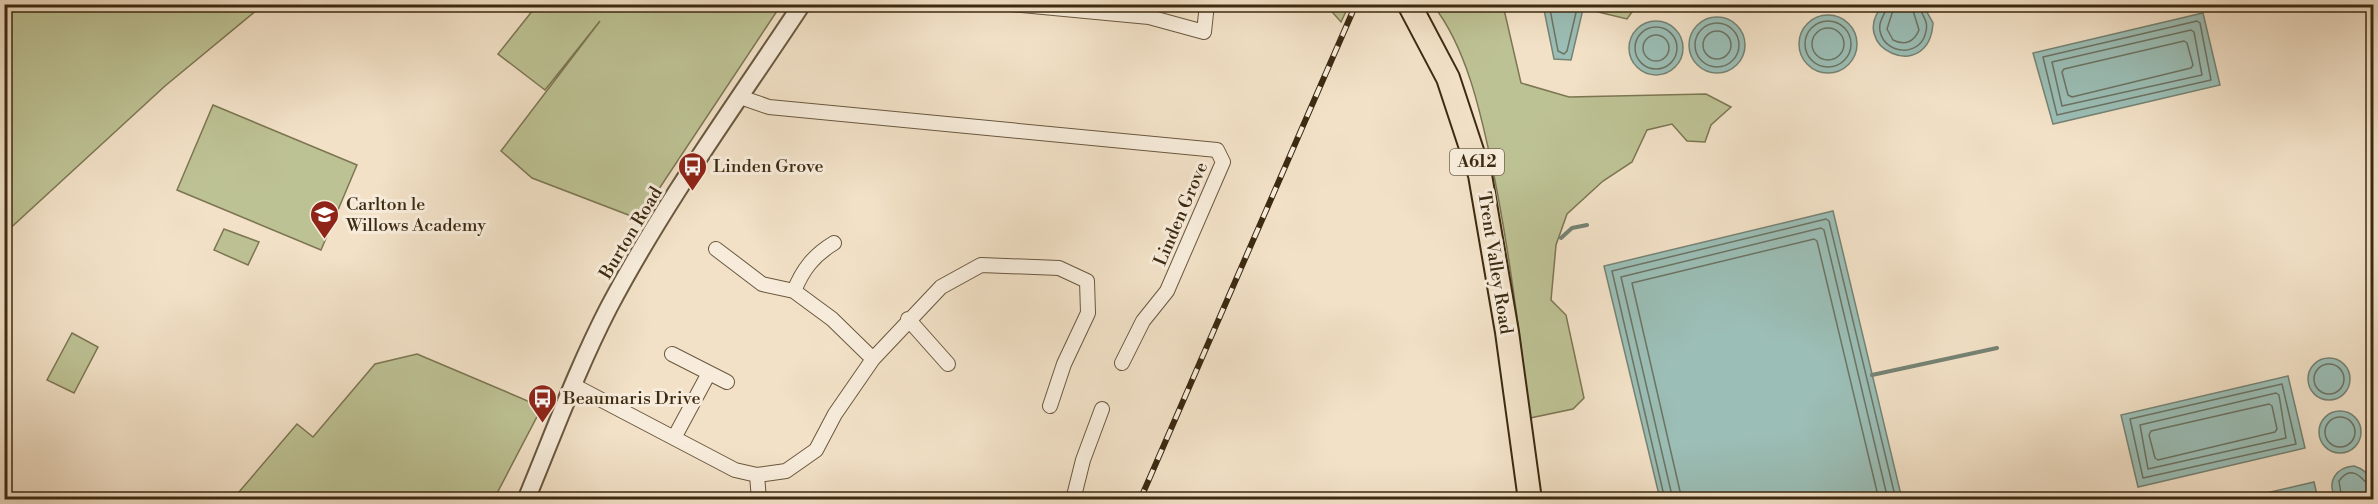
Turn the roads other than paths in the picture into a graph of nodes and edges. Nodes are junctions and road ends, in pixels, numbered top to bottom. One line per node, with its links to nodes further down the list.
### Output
1 (802, 4): 6 (street, Burton Road)
2 (1010, 4): 5 (street)
3 (1208, 4): 5 (street)
4 (1409, 4): 25 (main road, Trent Valley Road / A612)
5 (1093, 8)
6 (740, 97): 13 (street, Linden Grove); 17 (street, Burton Road)
7 (825, 243): 9 (street)
8 (716, 249): 9 (street)
9 (794, 291): 12 (street)
10 (908, 319): 12 (street); 14 (street); 18 (street)
11 (672, 354): 15 (street)
12 (873, 359): 21 (street)
13 (1122, 363)
14 (948, 364)
15 (709, 373): 16 (street); 20 (street)
16 (727, 382)
17 (573, 385): 20 (street); 22 (street, Burton Road)
18 (1050, 406)
19 (1102, 409): 24 (street)
20 (674, 438): 21 (street)
21 (758, 475): 23 (street)
22 (526, 500)
23 (759, 500)
24 (1072, 500)
25 (1530, 500)

